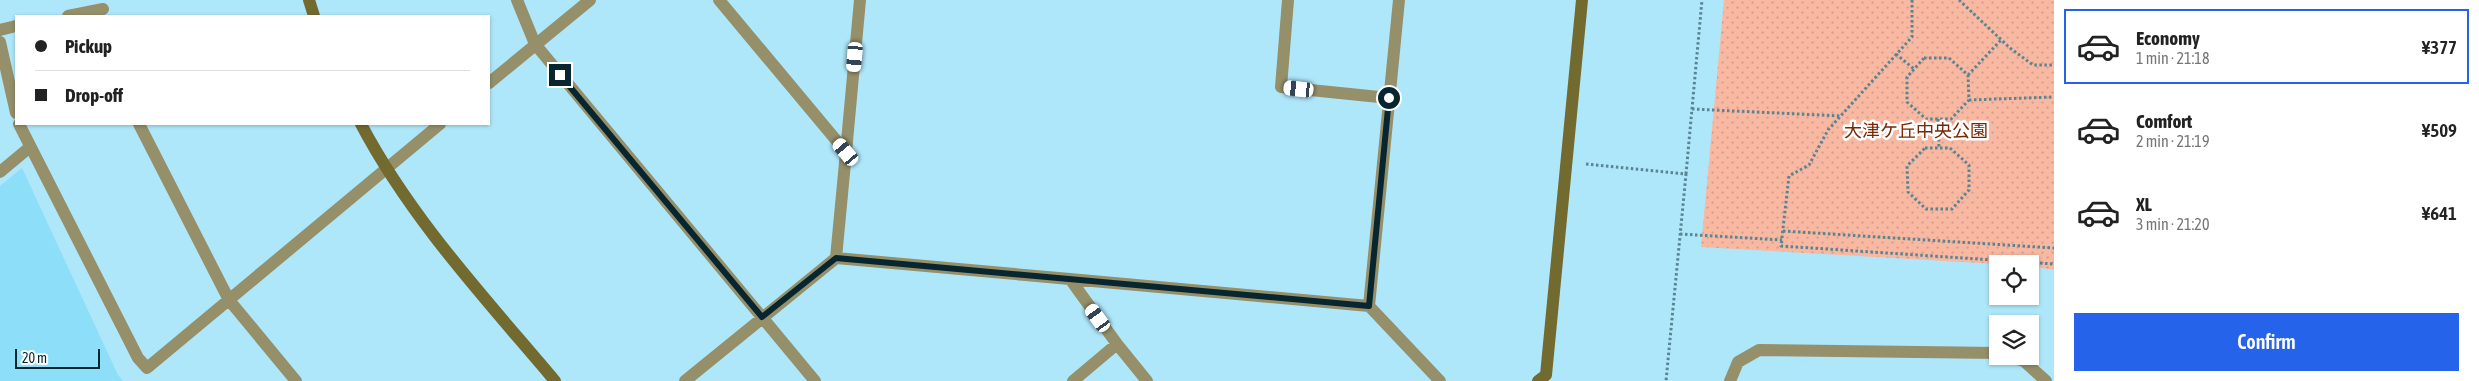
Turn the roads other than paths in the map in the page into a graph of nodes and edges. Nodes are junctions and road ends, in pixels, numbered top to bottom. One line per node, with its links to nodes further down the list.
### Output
1 (309, 0): 11 (street)
2 (517, 0): 15 (street)
3 (590, 0): 15 (street)
4 (719, 0): 25 (street)
5 (860, 0): 25 (street)
6 (1288, 0): 18 (street)
7 (1399, 0): 18 (street)
8 (1582, 0): 43 (street)
9 (103, 9): 10 (street)
10 (73, 15)
11 (314, 15)
12 (15, 26): 13 (street)
13 (0, 30)
14 (0, 42): 16 (street)
15 (535, 44): 17 (street); 32 (street)
16 (3, 70): 19 (street)
17 (490, 82)
18 (1389, 98): 31 (street)
19 (15, 110)
20 (19, 125): 24 (street)
21 (140, 125): 30 (street)
22 (361, 125): 26 (street)
23 (439, 125): 26 (street)
24 (30, 147): 27 (street); 30 (street)
25 (846, 152): 28 (street)
26 (386, 169): 30 (street); 37 (street)
27 (0, 172)
28 (836, 258): 29 (street); 32 (street)
29 (1070, 280): 31 (street); 33 (street)
30 (229, 300): 36 (street)
31 (1369, 306): 42 (street)
32 (762, 317): 38 (street); 39 (street)
33 (1116, 344): 40 (street); 41 (street)
34 (1989, 353): 44 (street)
35 (2028, 365): 45 (street)
36 (296, 381)
37 (555, 381)
38 (685, 381)
39 (815, 381)
40 (1072, 381)
41 (1147, 381)
42 (1440, 381)
43 (1538, 381)
44 (1730, 381)
45 (2046, 381)

